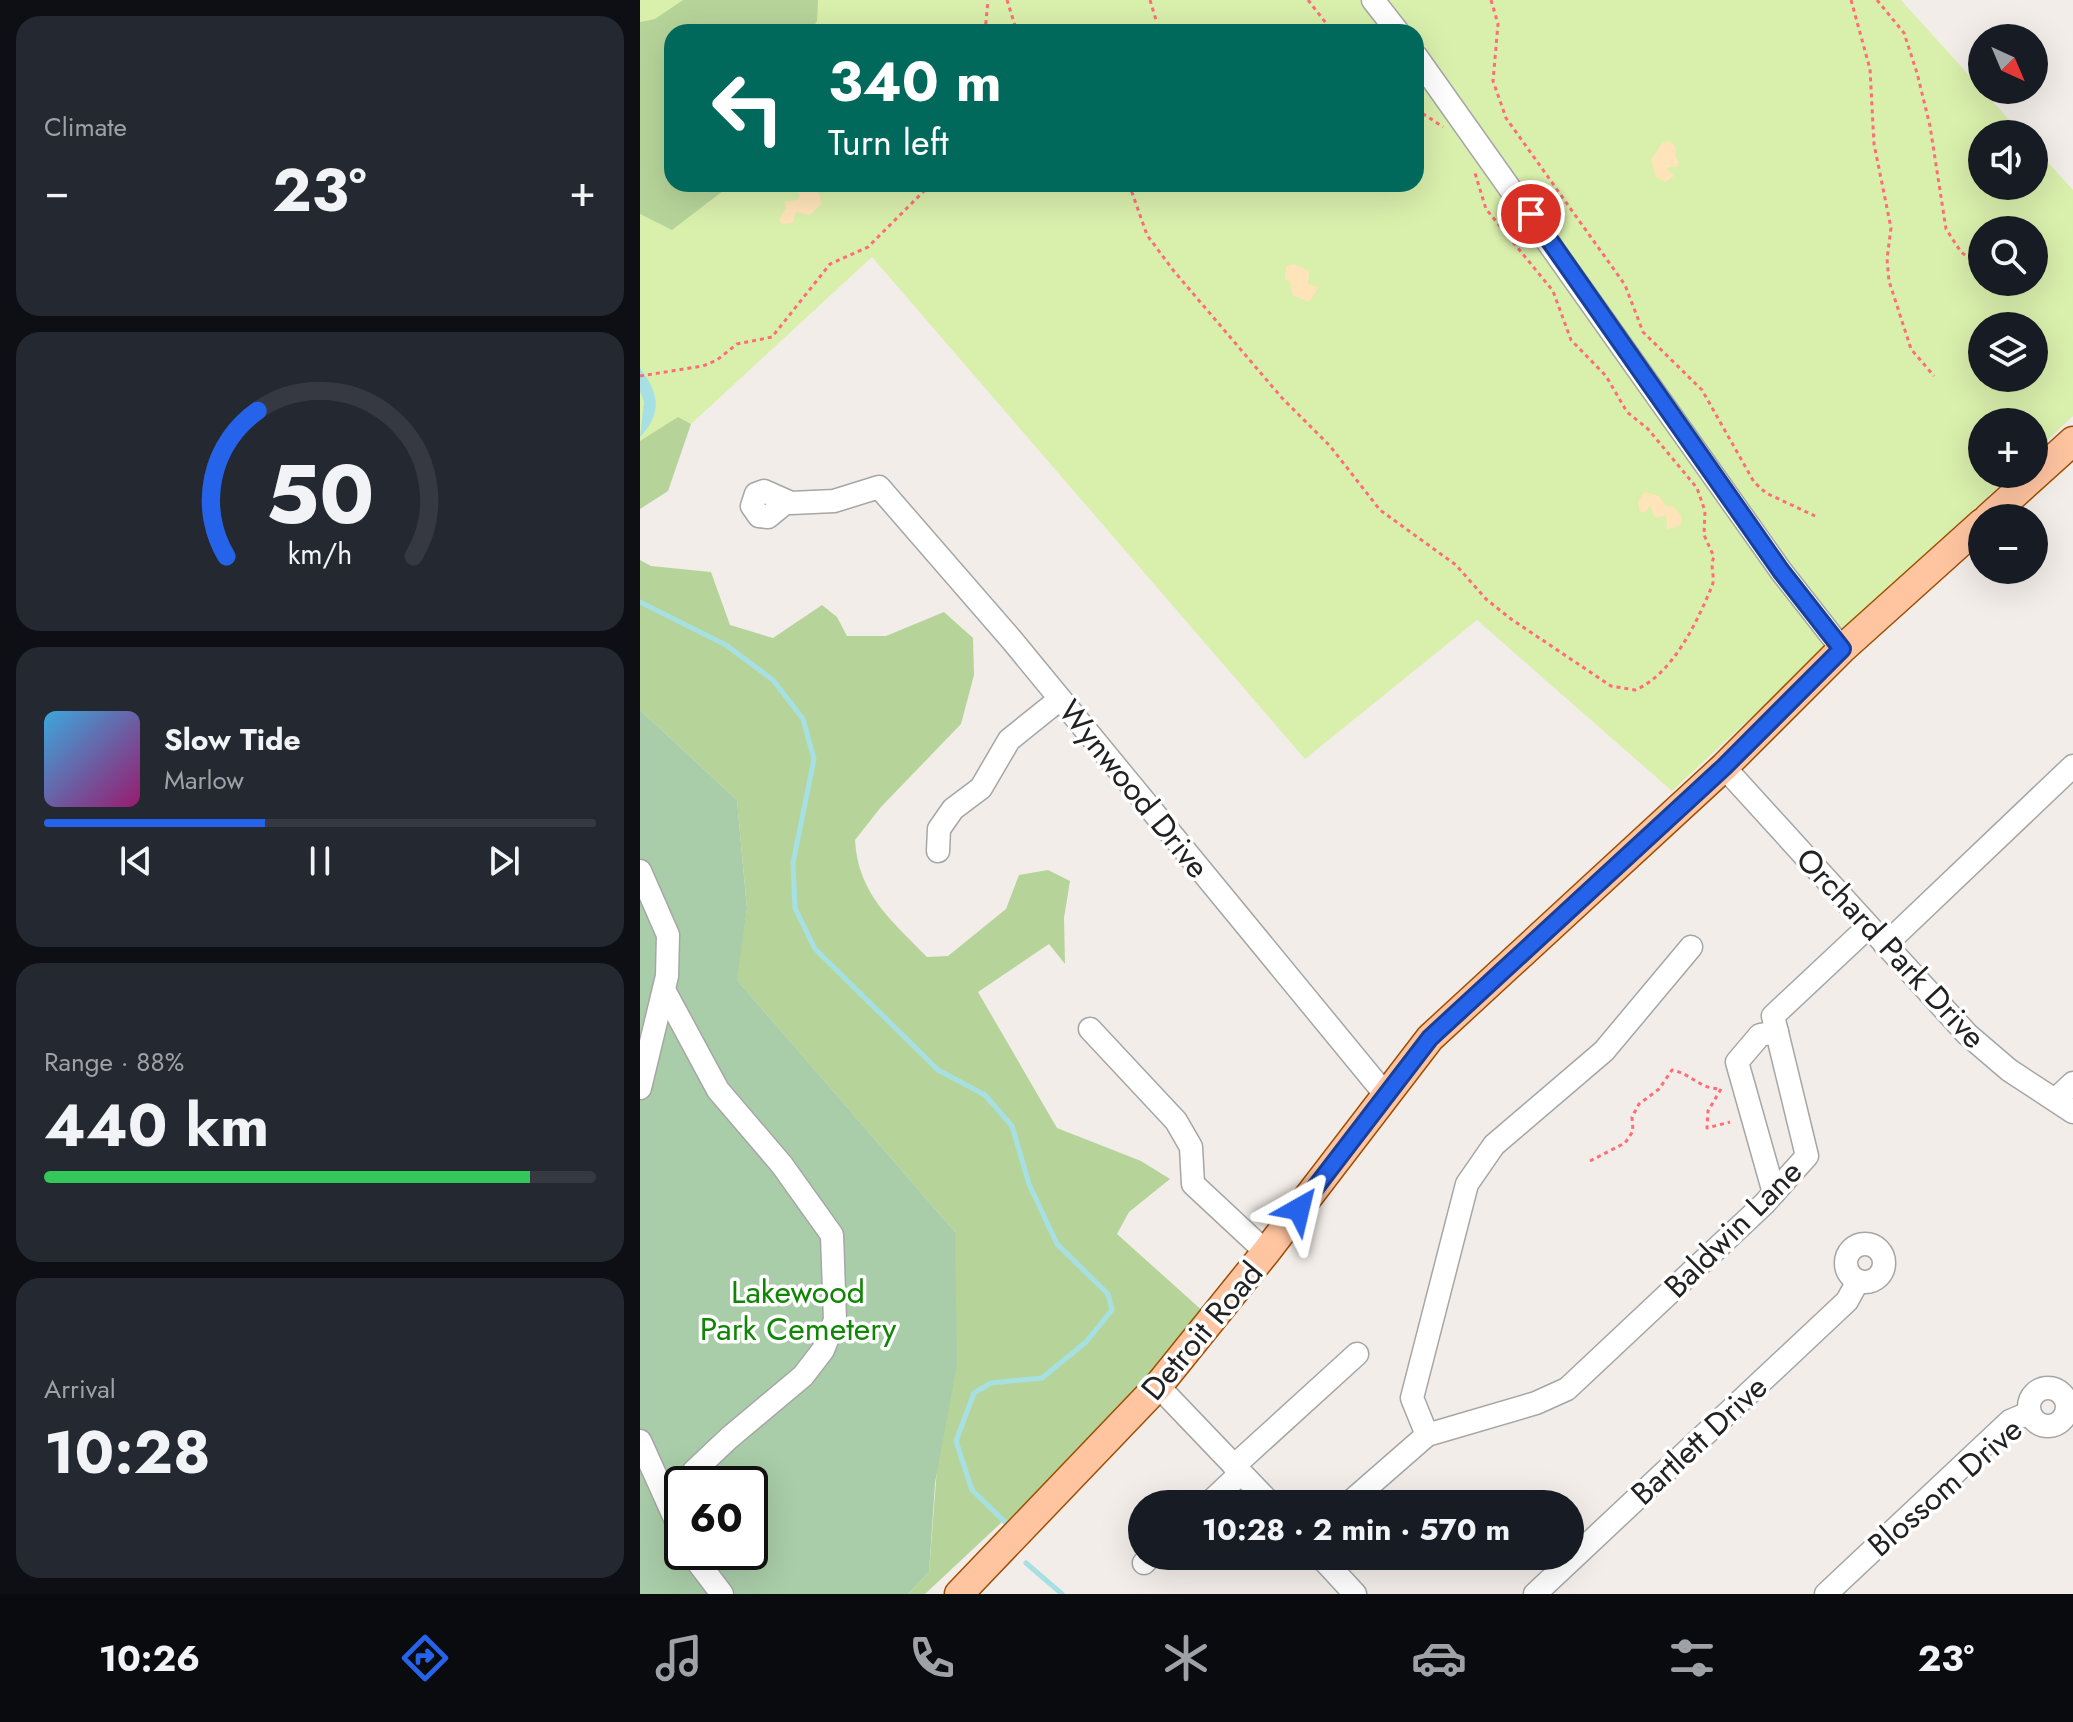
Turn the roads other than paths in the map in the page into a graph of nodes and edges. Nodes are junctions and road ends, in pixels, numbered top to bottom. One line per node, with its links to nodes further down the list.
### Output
1 (1373, 0): 2 (street)
2 (1392, 24)
3 (1424, 67): 8 (street)
4 (2073, 441): 6 (main road)
5 (785, 503): 9 (street, Wynwood Drive)
6 (2003, 504)
7 (1968, 536): 8 (main road, Detroit Road)
8 (1842, 649): 11 (main road, Detroit Road)
9 (1060, 699): 12 (street); 22 (street, Wynwood Drive)
10 (2073, 766): 15 (street)
11 (1724, 767): 14 (street, Orchard Park Drive); 22 (main road, Detroit Road)
12 (938, 851)
13 (640, 871): 17 (street)
14 (1868, 927): 15 (street, Orchard Park Drive); 19 (street)
15 (1885, 945): 23 (street, Orchard Park Drive)
16 (1691, 947): 30 (street)
17 (664, 990): 21 (street); 32 (street)
18 (1090, 1029): 25 (street)
19 (1777, 1032): 24 (street, Baldwin Lane); 24 (street)
20 (2073, 1083): 23 (street)
21 (640, 1088)
22 (1385, 1094): 25 (main road, Detroit Road)
23 (2065, 1105)
24 (1774, 1193): 30 (street, Baldwin Lane)
25 (1266, 1252): 28 (main road, Detroit Road)
26 (1858, 1281): 44 (street, Bartlett Drive)
27 (1357, 1354): 33 (street)
28 (1158, 1386): 33 (street); 42 (main road, Detroit Road)
29 (2029, 1413): 45 (street, Blossom Drive)
30 (1427, 1435): 37 (street, Baldwin Lane)
31 (640, 1441): 34 (street)
32 (699, 1466)
33 (1238, 1470): 35 (street); 36 (street)
34 (650, 1482)
35 (1220, 1490)
36 (1257, 1490)
37 (1364, 1490)
38 (1333, 1570): 43 (street)
39 (704, 1571): 40 (street); 41 (street)
40 (701, 1594)
41 (722, 1594)
42 (959, 1594)
43 (1355, 1594)
44 (1535, 1594)
45 (1826, 1594)

